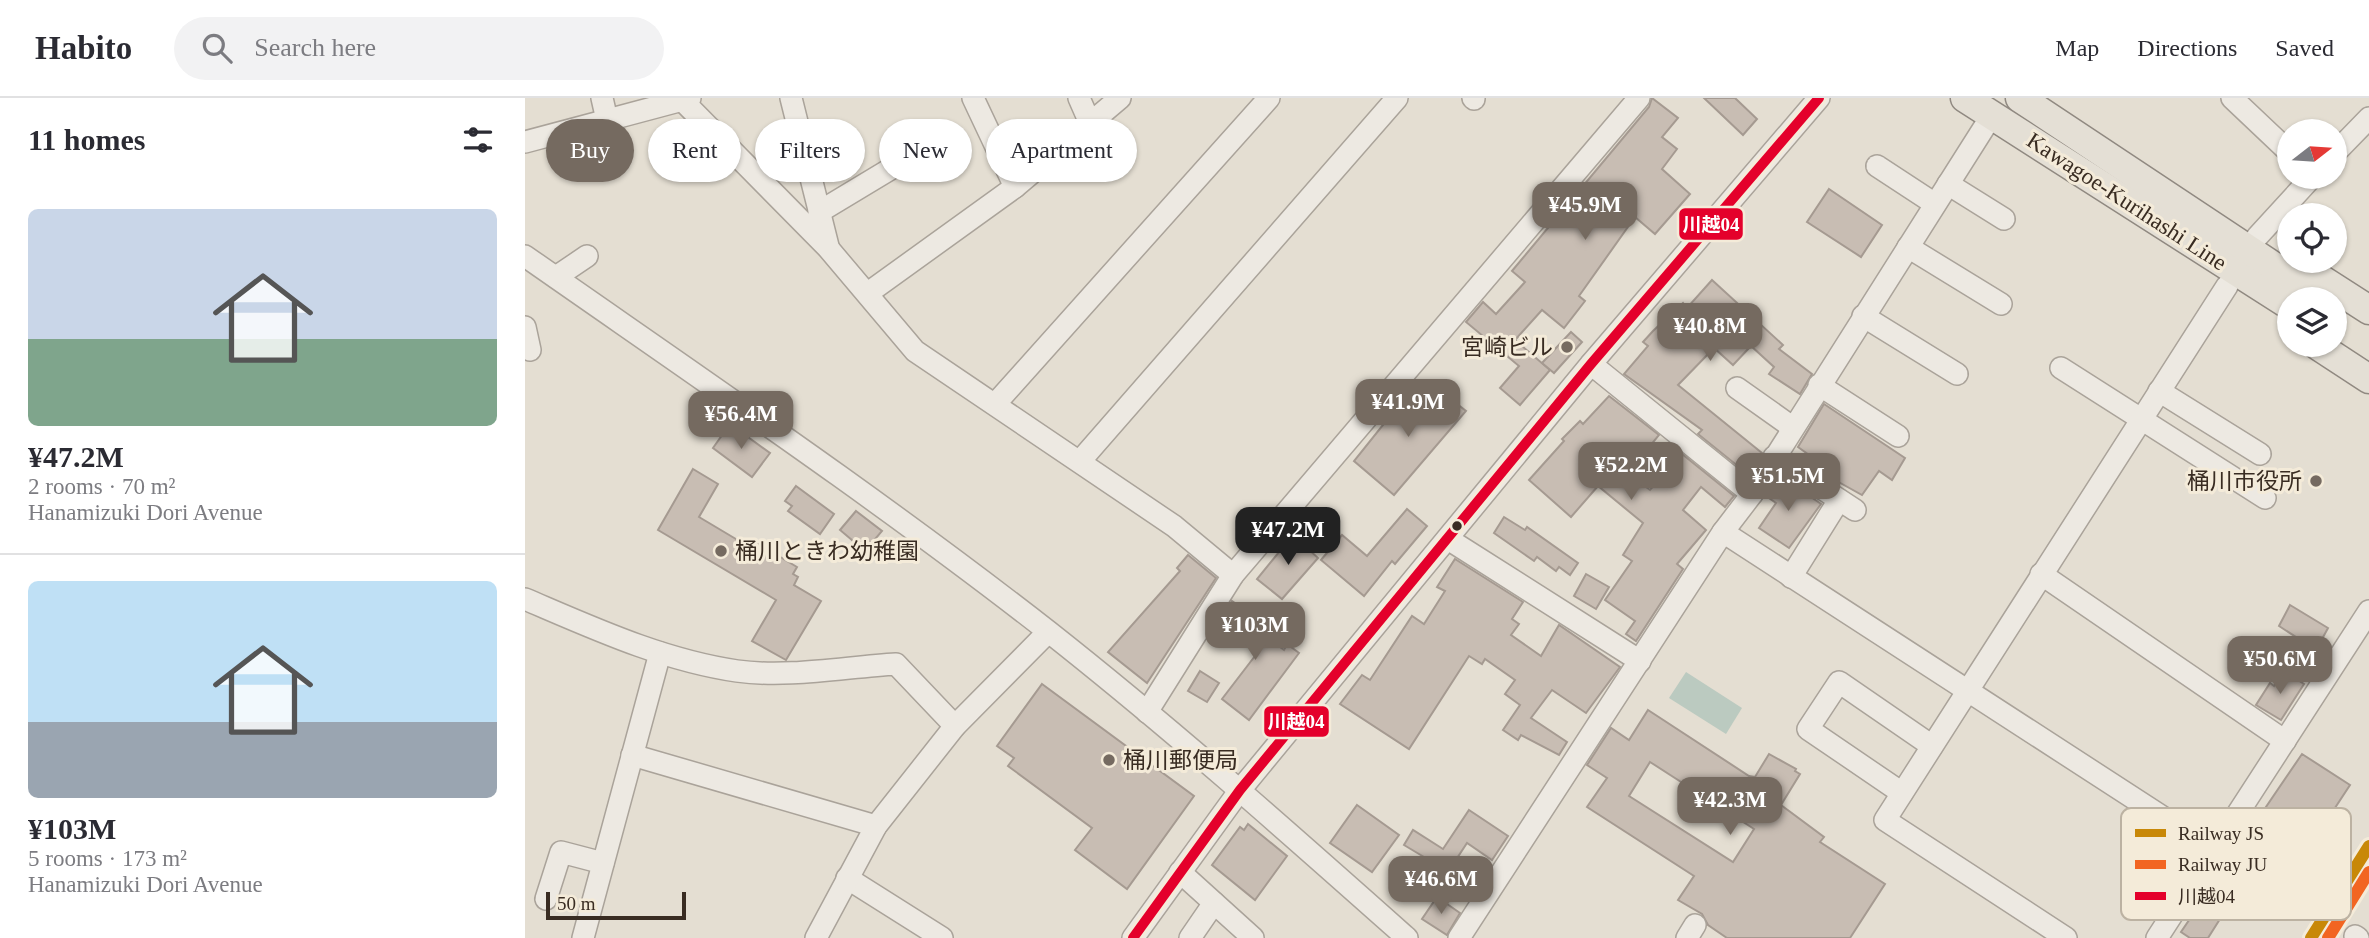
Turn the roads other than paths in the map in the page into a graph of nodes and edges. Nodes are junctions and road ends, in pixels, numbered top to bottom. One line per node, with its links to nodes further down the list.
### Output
1 (602, 98): 16 (street)
2 (791, 98): 33 (street)
3 (973, 98): 30 (street)
4 (1079, 98): 18 (street)
5 (1120, 98): 19 (street)
6 (1269, 98): 64 (street)
7 (1397, 98): 70 (street)
8 (1819, 98): 57 (street)
9 (1965, 98): 14 (main road, Kawagoe-Kurihashi Line)
10 (2020, 98): 20 (main road, Kawagoe-Kurihashi Line)
11 (2232, 98): 22 (street)
12 (687, 99): 17 (street); 37 (street)
13 (1631, 101): 76 (street)
14 (1993, 115): 25 (main road, Kawagoe-Kurihashi Line); 29 (street)
15 (2369, 118): 23 (street)
16 (607, 119)
17 (611, 119)
18 (1088, 119)
19 (1095, 119)
20 (2074, 132): 35 (main road); 44 (main road, Kawagoe-Kurihashi Line)
21 (546, 136): 24 (street)
22 (2277, 141)
23 (2347, 141)
24 (525, 142)
25 (2061, 158): 43 (main road); 46 (main road, Kawagoe-Kurihashi Line)
26 (1877, 166): 32 (street)
27 (879, 176): 33 (street)
28 (1021, 182): 30 (street)
29 (1948, 184): 32 (street); 34 (street)
30 (1015, 187): 45 (street)
31 (2301, 189): 35 (street)
32 (1935, 204): 36 (street)
33 (819, 212): 37 (street)
34 (2004, 219)
35 (2257, 237): 38 (main road)
36 (1908, 247): 47 (street); 49 (street)
37 (828, 248): 45 (street)
38 (2277, 250)
39 (525, 256): 42 (street)
40 (587, 256): 42 (street)
41 (2312, 273): 48 (main road)
42 (556, 277): 80 (street)
43 (2227, 286): 50 (main road); 63 (street)
44 (2305, 287)
45 (868, 293): 64 (street)
46 (2277, 297)
47 (2001, 304)
48 (2369, 310)
49 (1863, 316): 59 (street); 61 (street)
50 (2277, 318)
51 (2347, 323): 54 (main road)
52 (525, 327): 55 (street)
53 (2347, 339): 54 (main road)
54 (2365, 346)
55 (530, 350)
56 (2335, 357): 60 (main road)
57 (1591, 364): 71 (street); 74 (street)
58 (2061, 368): 65 (street)
59 (1957, 374)
60 (2369, 379)
61 (1819, 385): 66 (street); 67 (street)
62 (1737, 388): 66 (street)
63 (2159, 391): 65 (street); 68 (street)
64 (996, 403): 70 (street)
65 (2140, 420): 72 (street); 75 (street)
66 (1792, 426): 69 (street)
67 (1898, 436)
68 (2260, 454)
69 (1774, 457): 71 (street); 77 (street)
70 (1081, 460): 76 (street)
71 (1752, 494): 73 (street)
72 (2265, 498)
73 (1723, 532): 77 (street); 82 (street)
74 (1448, 539): 82 (street); 89 (street)
75 (2041, 574): 83 (street); 86 (street)
76 (1233, 575): 84 (street)
77 (1791, 577): 83 (street)
78 (525, 599): 81 (street)
79 (2369, 611): 86 (street)
80 (1048, 632): 84 (street); 85 (street)
81 (660, 653): 85 (street); 88 (street)
82 (1640, 660): 107 (street)
83 (1967, 691): 87 (street); 91 (street)
84 (1147, 712): 89 (street)
85 (955, 726): 93 (street)
86 (2285, 741): 92 (street)
87 (1932, 746): 90 (street); 90 (street)
88 (632, 755): 93 (street); 94 (street)
89 (1240, 790): 95 (street); 106 (street)
90 (1902, 793): 108 (street)
91 (2148, 808)
92 (2242, 808)
93 (876, 826): 96 (street)
94 (603, 863): 97 (street); 100 (street)
95 (1180, 872): 98 (street); 103 (street)
96 (847, 878): 101 (street); 102 (street)
97 (546, 899)
98 (1214, 903): 104 (street); 105 (street)
99 (2169, 920): 109 (street)
100 (583, 938)
101 (816, 938)
102 (942, 938)
103 (1133, 938)
104 (1191, 938)
105 (1253, 938)
106 (1407, 938)
107 (1459, 938)
108 (2066, 938)
109 (2157, 938)

